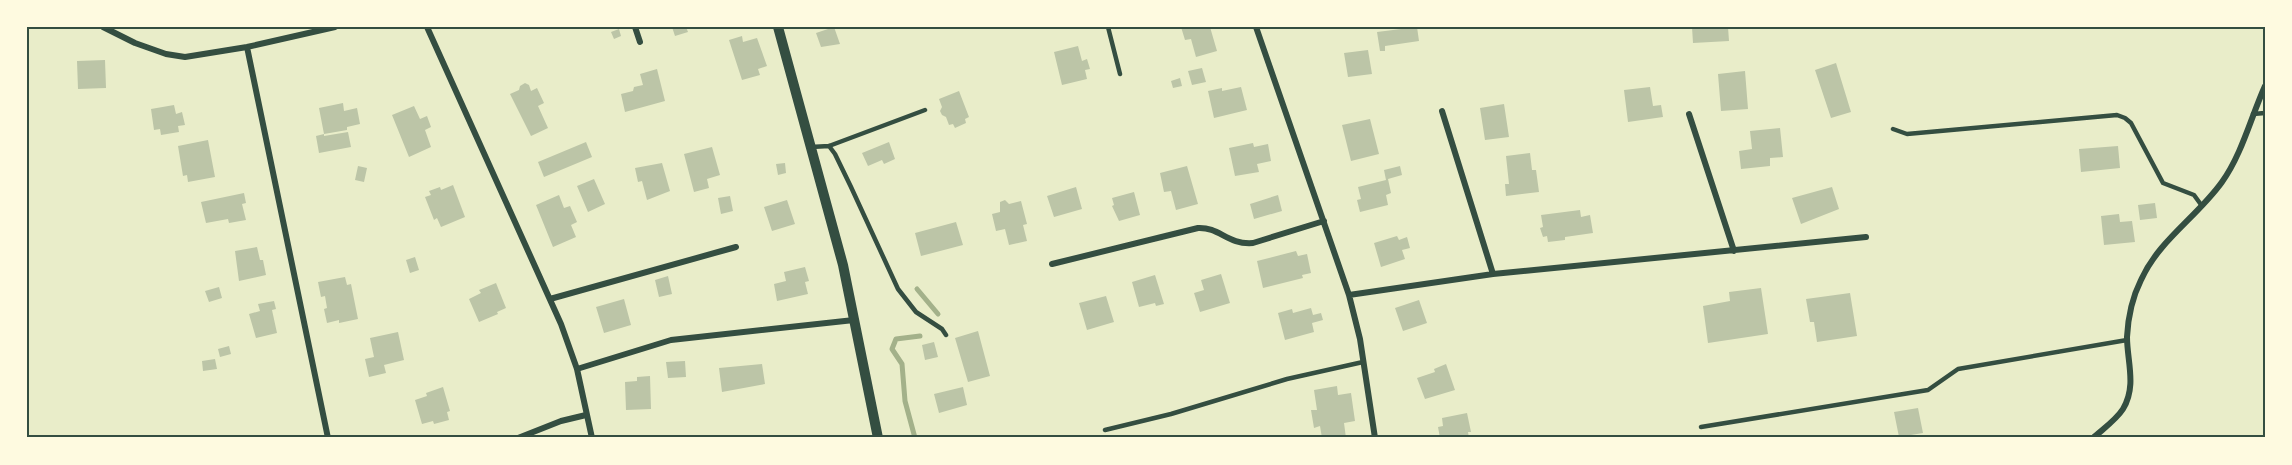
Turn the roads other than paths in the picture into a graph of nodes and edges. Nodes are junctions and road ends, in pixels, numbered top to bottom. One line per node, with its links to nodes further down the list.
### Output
1 (103, 27): 9 (street)
2 (335, 27): 9 (street)
3 (426, 27): 28 (street)
4 (635, 27): 8 (street)
5 (778, 27): 19 (street)
6 (1108, 27): 10 (lane)
7 (1256, 27): 21 (street)
8 (640, 42)
9 (247, 47): 37 (street)
10 (1120, 74)
11 (2265, 86): 16 (street)
12 (925, 110): 18 (lane)
13 (1442, 111): 26 (street)
14 (2265, 113): 16 (lane)
15 (1689, 114): 24 (street)
16 (2253, 114): 20 (street)
17 (1893, 129): 20 (lane)
18 (829, 146): 19 (lane); 30 (lane)
19 (811, 147): 29 (street)
20 (2202, 206): 31 (street)
21 (1324, 221): 25 (street); 27 (street)
22 (1866, 237): 24 (street)
23 (736, 247): 28 (street)
24 (1734, 251): 26 (street)
25 (1052, 264)
26 (1493, 274): 27 (street)
27 (1349, 295): 32 (street)
28 (550, 299): 33 (street)
29 (854, 320): 33 (street); 40 (street)
30 (946, 334)
31 (2127, 340): 35 (lane); 42 (street)
32 (1363, 362): 36 (lane); 41 (street)
33 (577, 369): 34 (street)
34 (586, 415): 38 (street); 39 (street)
35 (1701, 427)
36 (1105, 430)
37 (328, 438)
38 (518, 438)
39 (592, 438)
40 (878, 438)
41 (1375, 438)
42 (2094, 438)

